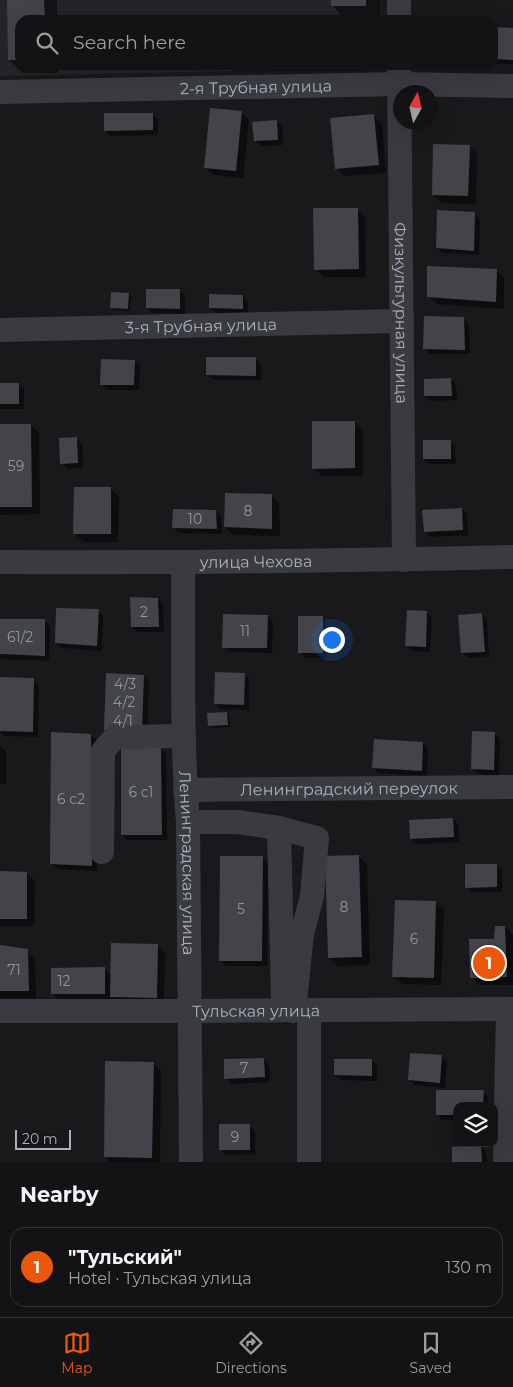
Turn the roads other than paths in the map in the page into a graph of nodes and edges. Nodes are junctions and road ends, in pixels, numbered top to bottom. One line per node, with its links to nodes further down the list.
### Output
1 (399, 0): 2 (street)
2 (399, 15)
3 (398, 74): 4 (street, 2-я Трубная улица); 5 (street, 2-я Трубная улица); 6 (street, Физкультурная улица)
4 (513, 86)
5 (0, 92)
6 (402, 321): 7 (street, 3-я Трубная улица); 9 (street, Физкультурная улица)
7 (0, 330)
8 (513, 557): 9 (street, улица Чехова)
9 (404, 560): 11 (street, улица Чехова)
10 (0, 562): 11 (street, улица Чехова)
11 (183, 563): 12 (street, Ленинградская улица)
12 (184, 736): 14 (street, Ленинградская улица); 17 (street)
13 (513, 787): 14 (street, Ленинградский переулок)
14 (185, 790): 15 (street, Ленинградская улица)
15 (188, 822): 16 (street); 21 (street, Ленинградская улица)
16 (279, 828): 20 (street); 20 (street)
17 (102, 852)
18 (511, 1009): 20 (street, Тульская улица); 24 (street)
19 (0, 1011): 21 (street, Тульская улица)
20 (295, 1011): 21 (street, Тульская улица); 23 (street)
21 (189, 1012): 22 (street, Ленинградская улица)
22 (191, 1162)
23 (309, 1162)
24 (505, 1162)

